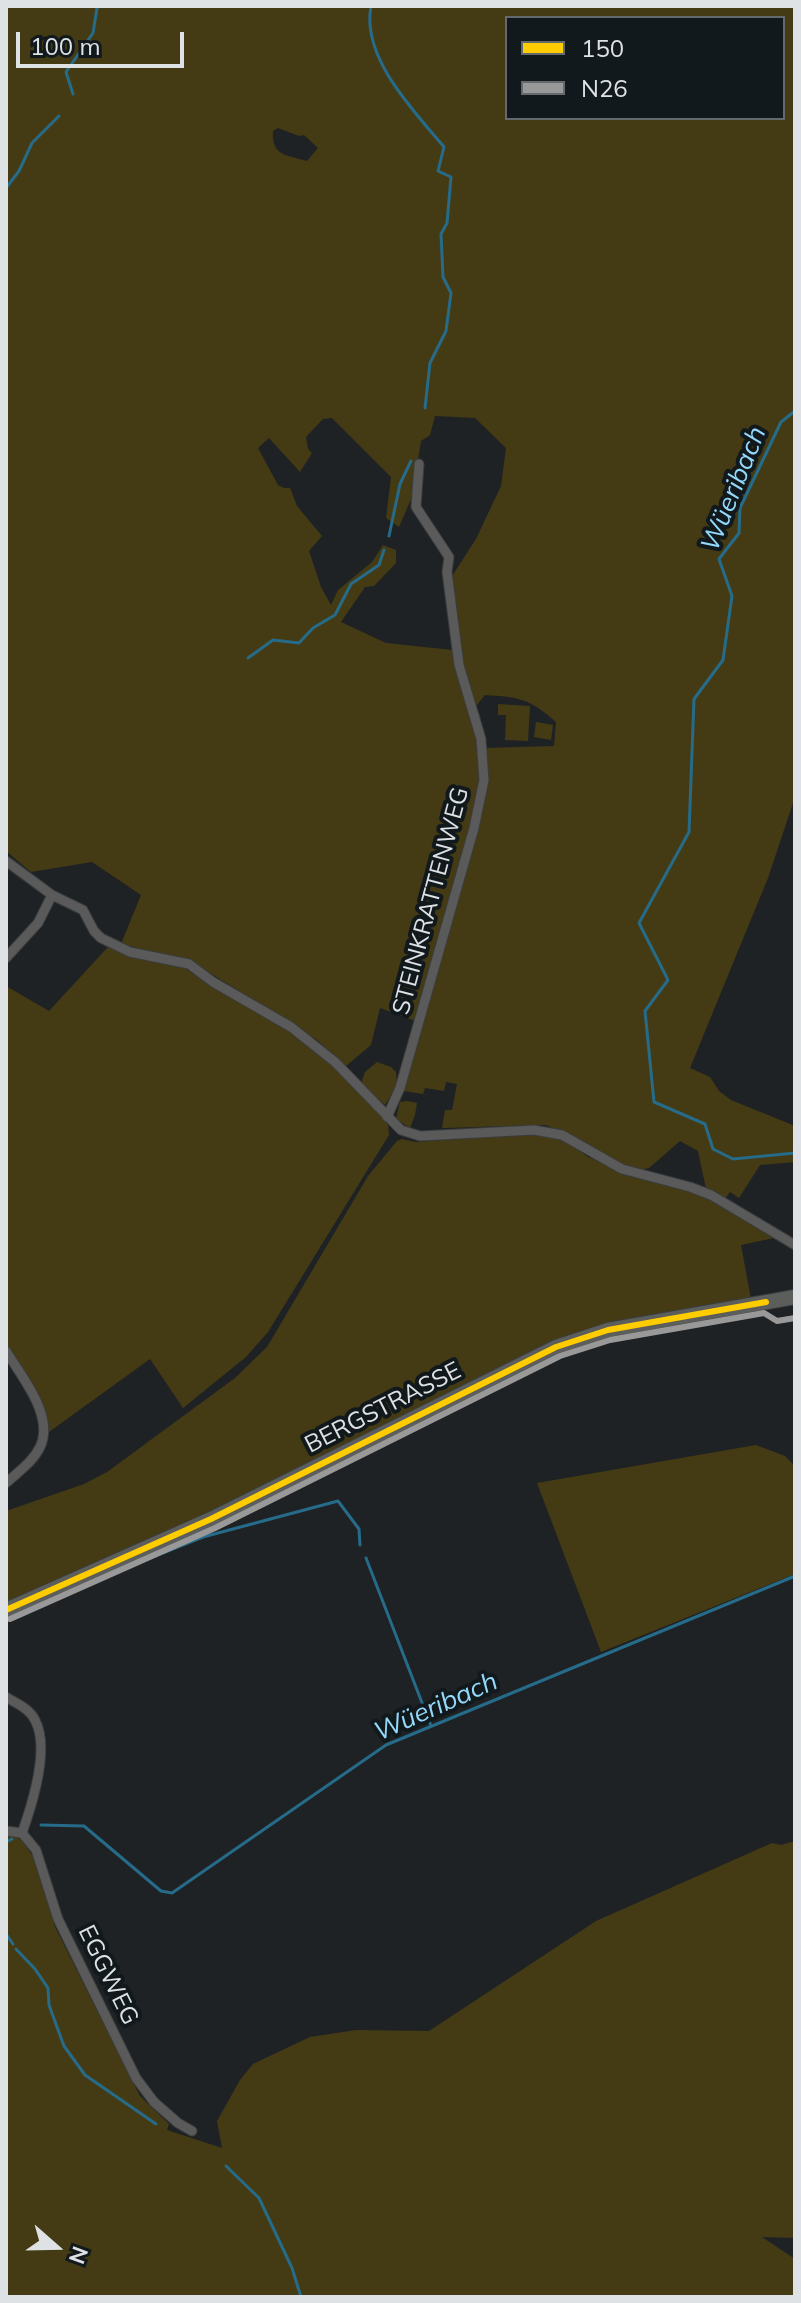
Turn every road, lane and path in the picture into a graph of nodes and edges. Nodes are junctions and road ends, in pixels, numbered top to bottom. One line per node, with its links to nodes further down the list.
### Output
1 (419, 464): 5 (street, STEINKRATTENWEG)
2 (6, 861): 3 (street)
3 (52, 895): 4 (street); 5 (street)
4 (6, 958)
5 (387, 1117): 6 (street)
6 (795, 1245)
7 (795, 1297): 10 (street, BERGSTRASSE)
8 (6, 1351): 9 (street)
9 (6, 1483)
10 (6, 1610)
11 (6, 1697): 13 (street)
12 (6, 1831): 13 (street)
13 (22, 1833): 14 (street, EGGWEG)
14 (192, 2131)

